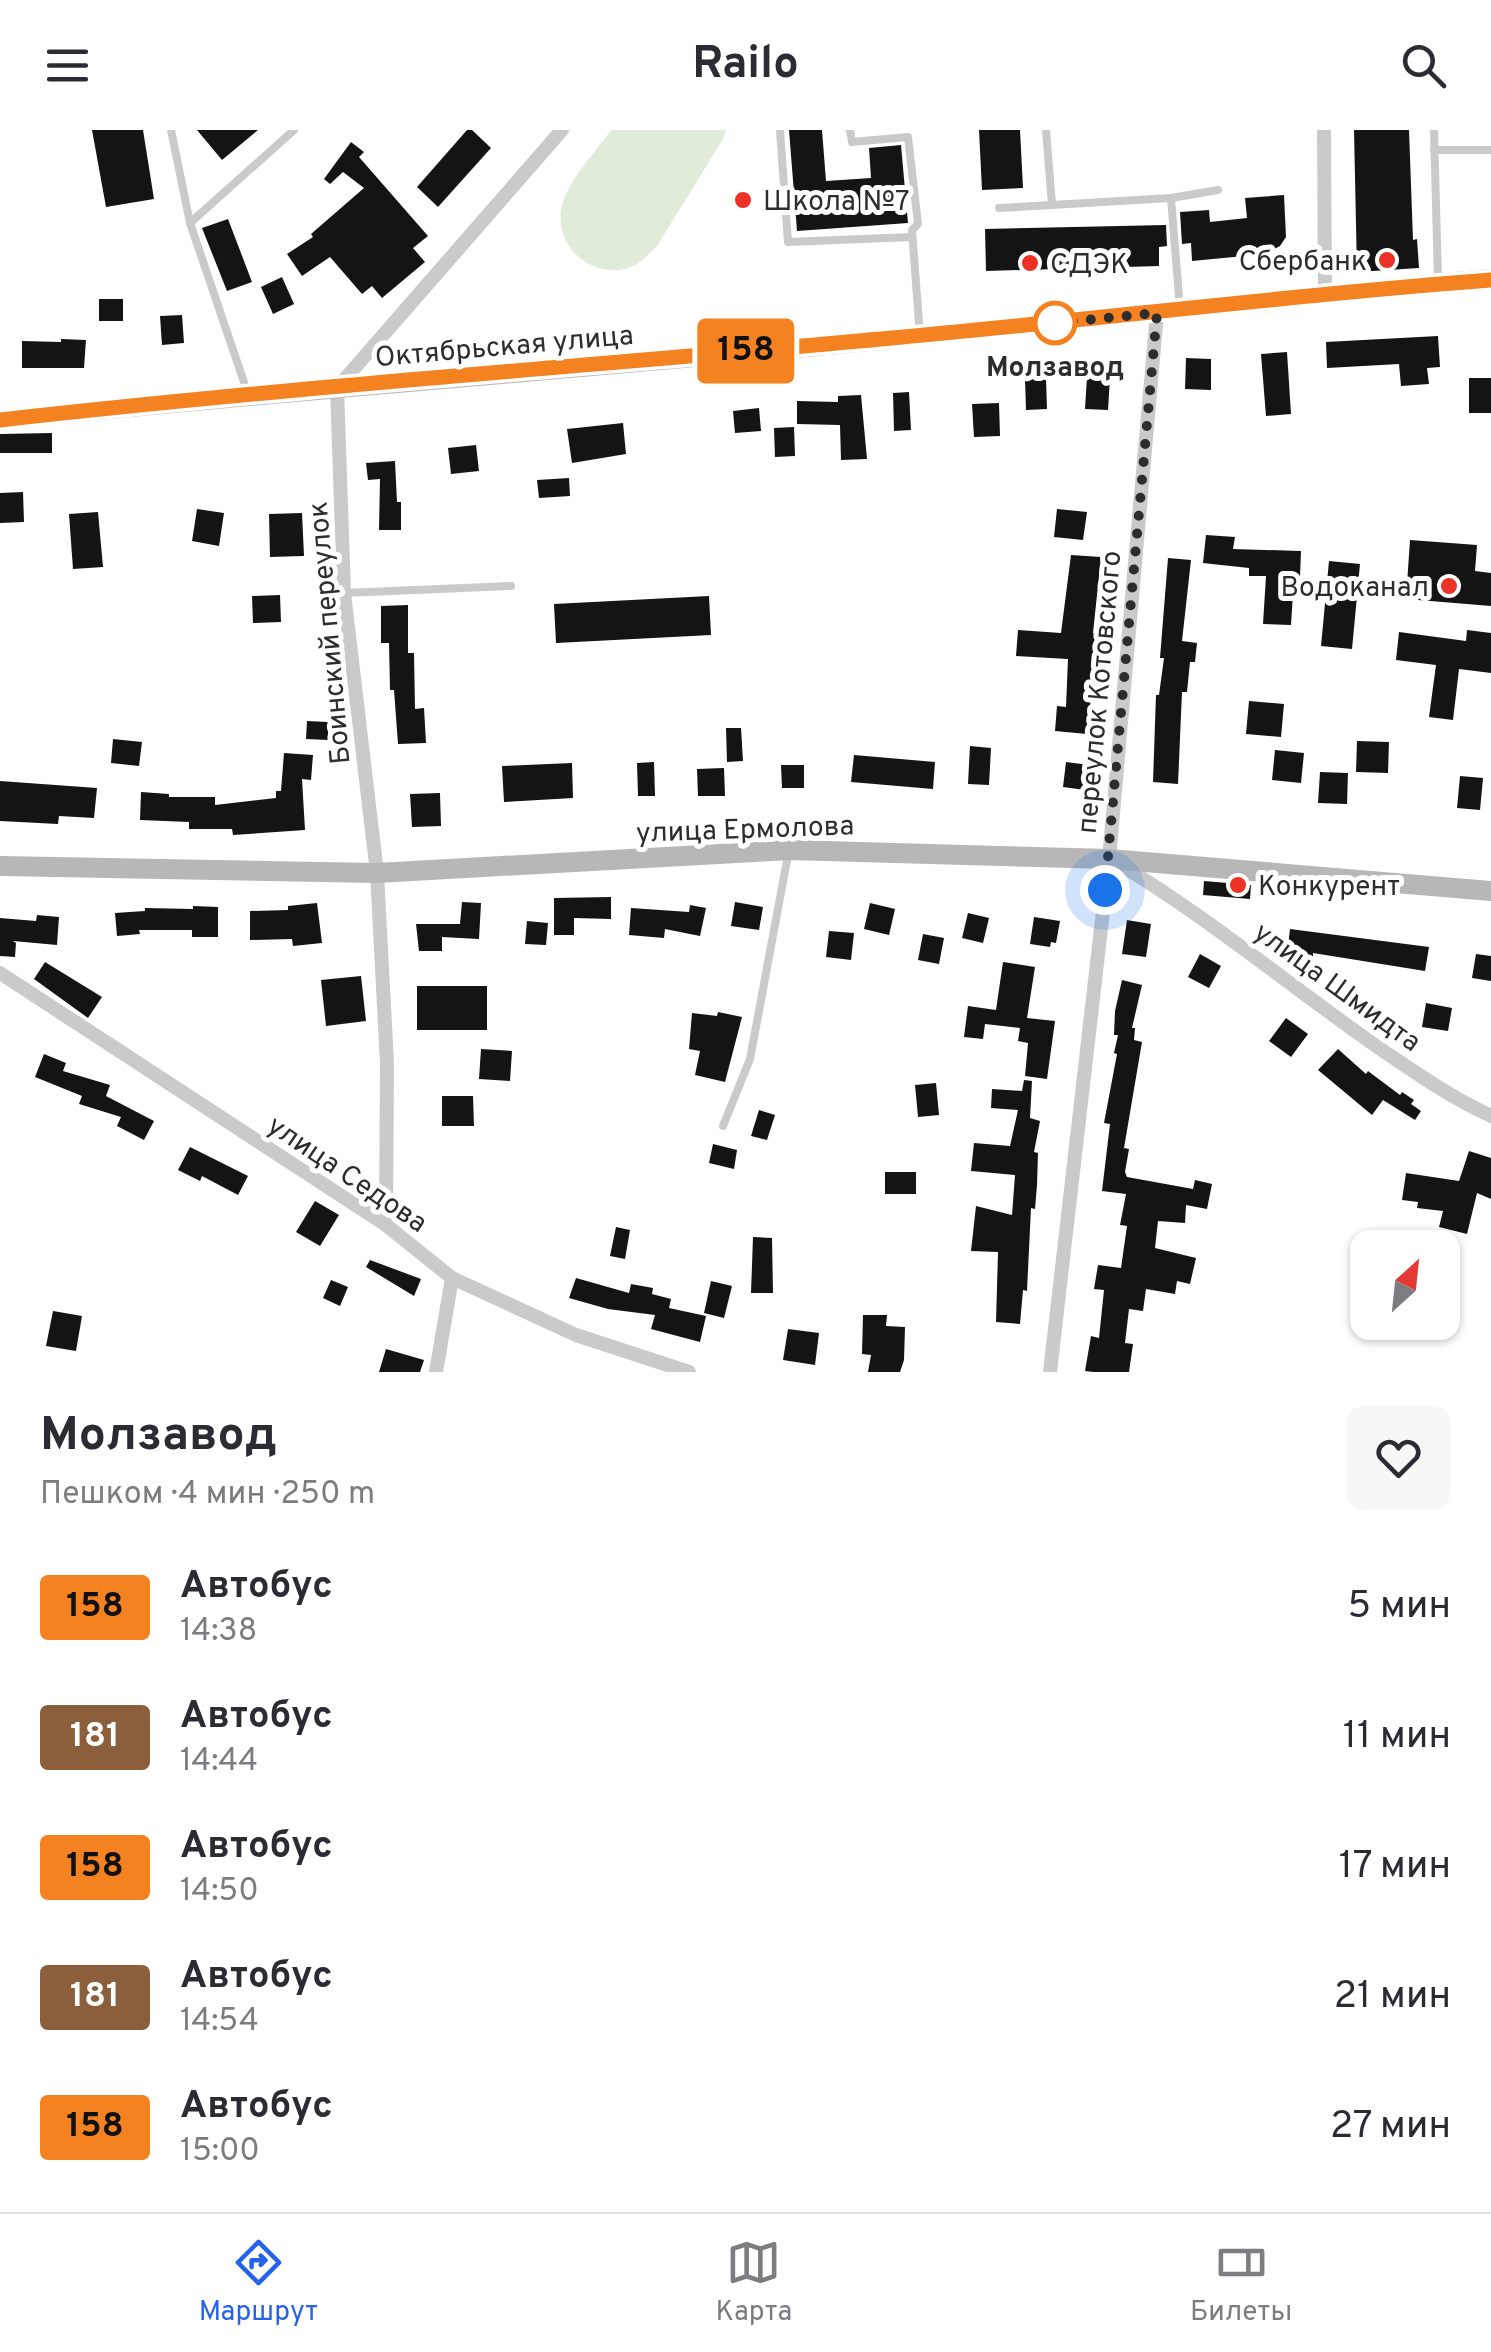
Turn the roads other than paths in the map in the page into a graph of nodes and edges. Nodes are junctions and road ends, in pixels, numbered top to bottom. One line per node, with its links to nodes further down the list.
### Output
1 (171, 130): 15 (lane)
2 (294, 130): 15 (lane)
3 (562, 130): 23 (street)
4 (780, 130): 16 (lane)
5 (850, 130): 16 (lane)
6 (1046, 130): 13 (lane)
7 (1324, 130): 19 (street)
8 (1434, 130): 9 (lane)
9 (1434, 150): 10 (lane); 18 (lane)
10 (1491, 150)
11 (1218, 190): 12 (lane)
12 (1171, 198): 13 (lane); 20 (lane)
13 (1052, 205): 14 (lane)
14 (999, 208)
15 (190, 223): 24 (lane)
16 (912, 237): 22 (lane)
17 (1491, 280): 18 (main road, Октябрьская улица)
18 (1438, 284): 19 (main road, Октябрьская улица)
19 (1325, 292): 20 (main road, Октябрьская улица)
20 (1180, 310): 21 (main road, Октябрьская улица)
21 (1157, 313): 22 (main road, Октябрьская улица); 29 (street, переулок Котовского)
22 (920, 336): 23 (main road, Октябрьская улица)
23 (337, 388): 24 (main road, Октябрьская улица); 27 (street, Боинский переулок)
24 (248, 394): 25 (main road, Октябрьская улица)
25 (0, 420)
26 (511, 586): 27 (lane)
27 (344, 593): 31 (street, Боинский переулок)
28 (789, 850): 29 (main road, улица Ермолова); 31 (main road, улица Ермолова); 35 (lane)
29 (1109, 858): 32 (main road, улица Ермолова); 34 (street, улица Шмидта); 40 (street, переулок Котовского)
30 (0, 866): 31 (main road, улица Ермолова)
31 (377, 873): 36 (street, Боинский переулок)
32 (1491, 891)
33 (0, 973): 36 (street, улица Седова)
34 (1491, 1116)
35 (724, 1126)
36 (386, 1225): 37 (street, улица Седова)
37 (452, 1278): 38 (street); 39 (street, улица Седова)
38 (436, 1372)
39 (689, 1372)
40 (1050, 1372)

